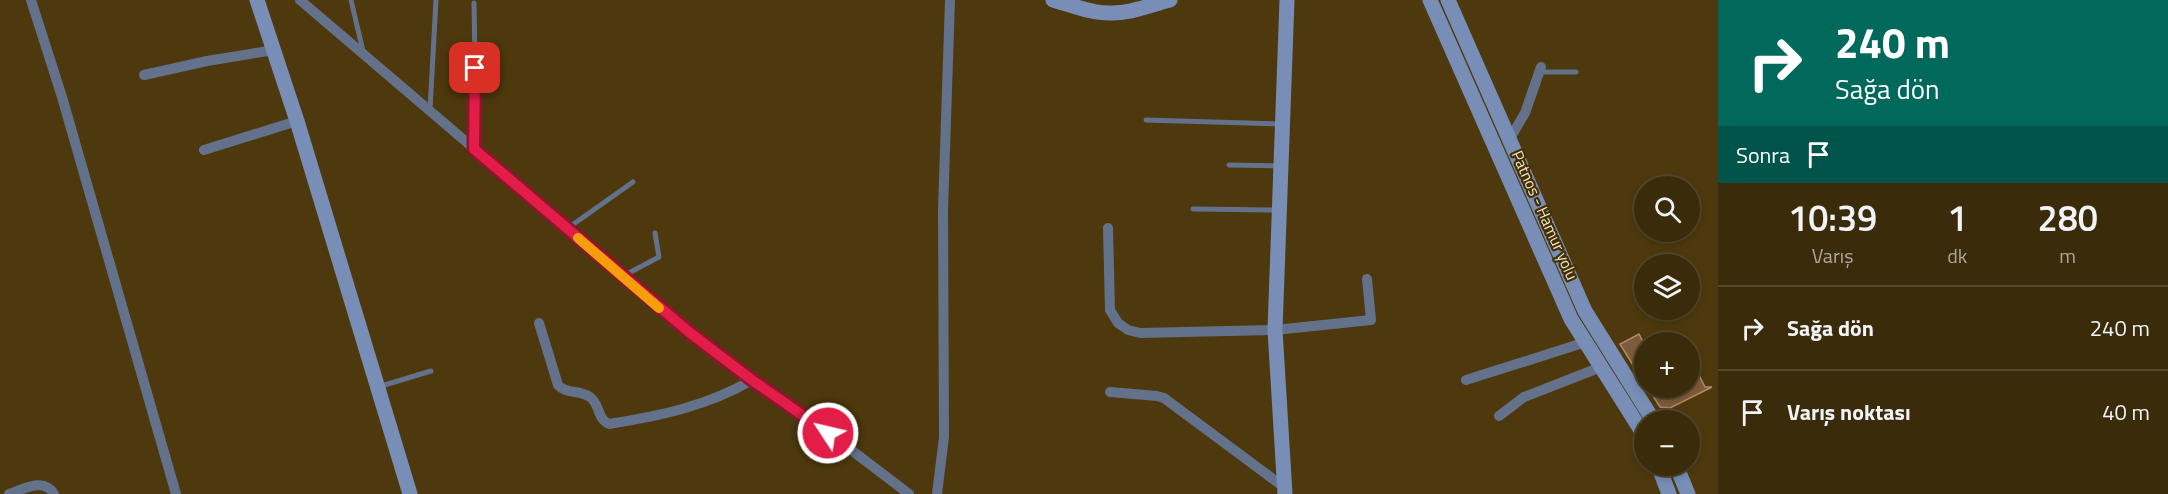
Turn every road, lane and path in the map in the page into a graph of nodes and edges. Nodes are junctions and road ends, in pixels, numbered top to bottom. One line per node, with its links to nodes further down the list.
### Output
1 (31, 0): 52 (street)
2 (257, 0): 13 (street)
3 (300, 0): 14 (street)
4 (351, 0): 14 (lane)
5 (436, 0): 18 (lane)
6 (950, 0): 55 (street)
7 (1053, 0): 8 (street)
8 (1170, 0)
9 (1287, 0): 21 (street)
10 (1430, 0): 37 (street, Patnos - Hamur yolu)
11 (1448, 0): 22 (street, Patnos - Hamur yolu)
12 (474, 3): 23 (lane)
13 (274, 50): 17 (street); 20 (street)
14 (363, 54): 18 (street)
15 (1540, 70): 16 (lane); 22 (street)
16 (1576, 72)
17 (144, 75)
18 (430, 111): 23 (street)
19 (1146, 120): 21 (lane)
20 (297, 121): 24 (street); 42 (street)
21 (1283, 124): 26 (street)
22 (1509, 140): 44 (street, Patnos - Hamur yolu)
23 (474, 149): 30 (street)
24 (204, 150)
25 (1229, 165): 26 (lane)
26 (1281, 166): 29 (street)
27 (633, 182): 30 (lane)
28 (1193, 209): 29 (lane)
29 (1280, 210): 36 (street)
30 (567, 228): 33 (street)
31 (1108, 228): 36 (street)
32 (655, 232): 33 (lane)
33 (621, 277): 40 (street)
34 (1367, 279): 36 (street)
35 (538, 323): 40 (street)
36 (1275, 330): 49 (street)
37 (1586, 342): 38 (street, Patnos - Hamur yolu); 41 (street)
38 (1601, 367): 45 (street); 46 (street, Patnos - Hamur yolu)
39 (431, 371): 42 (lane)
40 (752, 380): 54 (street)
41 (1466, 380)
42 (376, 387): 53 (street)
43 (1110, 392): 49 (street)
44 (1647, 410)
45 (1499, 416)
46 (1634, 419)
47 (1663, 476): 56 (street)
48 (1681, 476): 57 (street)
49 (1285, 491)
50 (9, 494): 51 (street)
51 (54, 494)
52 (176, 494)
53 (410, 494)
54 (909, 494)
55 (937, 494)
56 (1670, 494)
57 (1688, 494)

